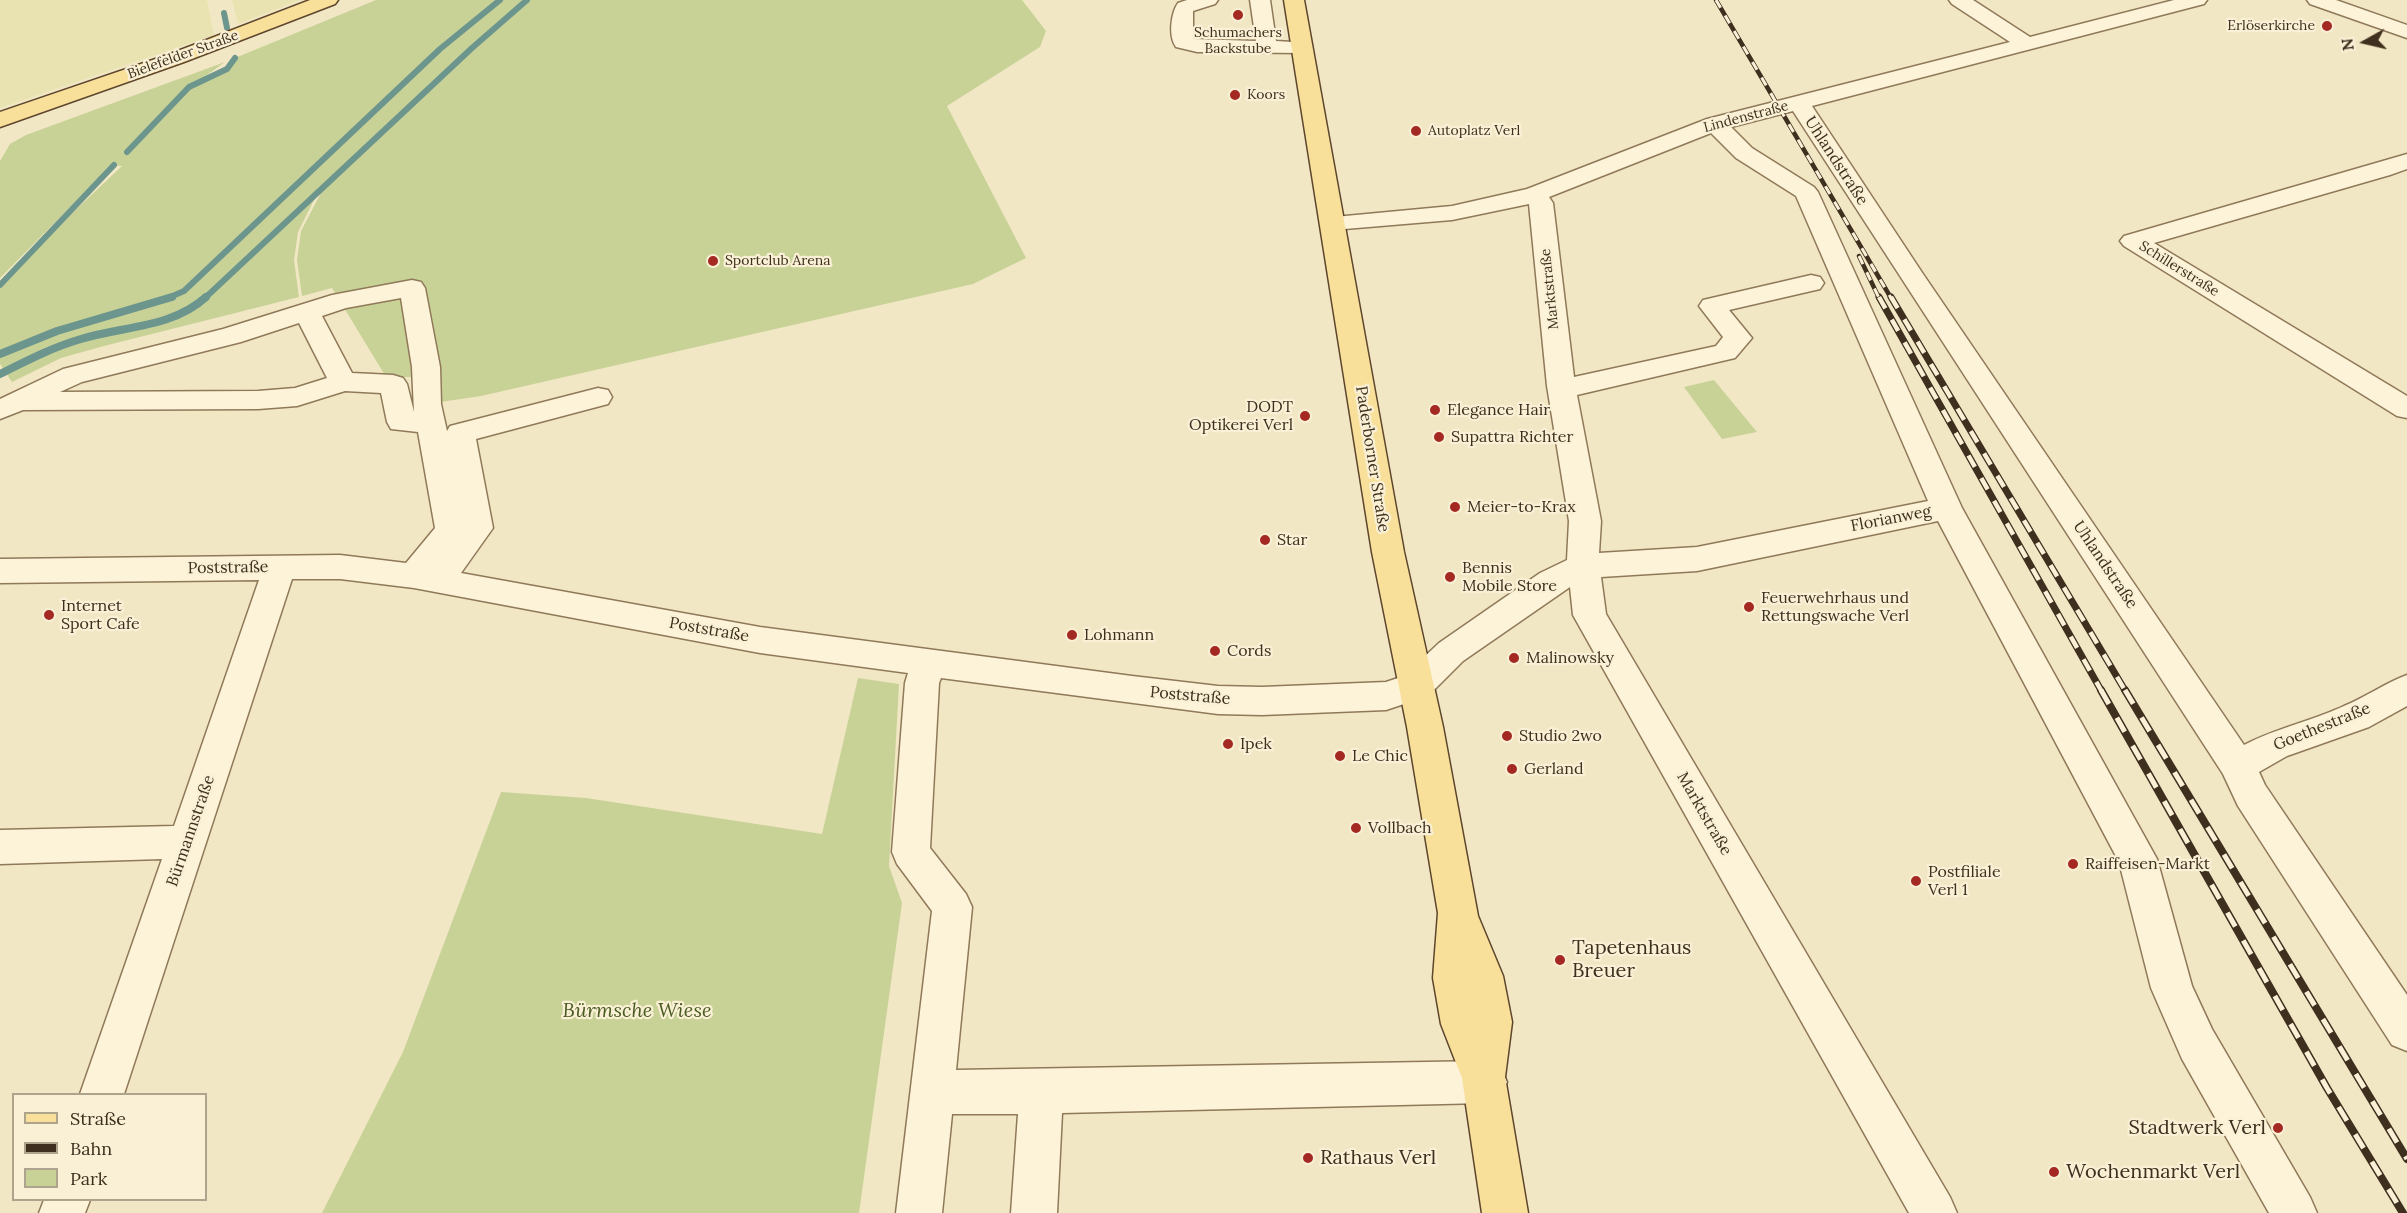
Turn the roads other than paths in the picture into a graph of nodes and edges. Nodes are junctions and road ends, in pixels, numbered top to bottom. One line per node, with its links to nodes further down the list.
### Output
1 (328, 0): 13 (main road, Bielefelder Straße)
2 (1208, 0): 10 (street)
3 (1260, 0): 10 (street)
4 (1294, 0): 11 (main road, Paderborner Straße)
5 (1959, 0): 9 (street)
6 (2197, 0): 9 (street, Lindenstraße)
7 (2317, 0): 8 (street)
8 (2407, 32)
9 (2029, 45): 12 (street, Lindenstraße)
10 (1266, 47): 11 (street)
11 (1302, 47): 21 (main road, Paderborner Straße)
12 (1798, 102): 15 (street, Lindenstraße); 38 (street, Uhlandstraße)
13 (38, 107): 14 (main road, Bielefelder Straße); 16 (main road, Bielefelder Straße)
14 (0, 120)
15 (1715, 124): 20 (street, Lindenstraße); 30 (street, Florianweg)
16 (0, 126)
17 (2407, 161): 18 (street, Schillerstraße)
18 (2382, 170): 19 (street); 28 (street, Schillerstraße)
19 (2407, 183)
20 (1534, 194): 21 (street, Lindenstraße); 25 (street, Marktstraße)
21 (1333, 223): 36 (main road, Paderborner Straße)
22 (1811, 283): 25 (street)
23 (307, 313): 24 (street); 27 (street); 29 (street)
24 (343, 381): 27 (street); 29 (street)
25 (1561, 386): 31 (street, Marktstraße)
26 (597, 396): 34 (street)
27 (8, 406)
28 (2407, 410)
29 (430, 422): 34 (street)
30 (1947, 508): 31 (street, Florianweg); 50 (street)
31 (1583, 566): 36 (street, Florianweg); 49 (street, Marktstraße)
32 (279, 567): 33 (street, Poststraße); 34 (street, Poststraße); 39 (street, Bürmannstraße)
33 (0, 571)
34 (426, 578): 35 (street, Poststraße)
35 (928, 663): 36 (street, Poststraße); 43 (street)
36 (1416, 686): 42 (main road, Paderborner Straße)
37 (2407, 689): 38 (street, Goethestraße)
38 (2238, 766): 41 (street, Uhlandstraße)
39 (187, 842): 40 (street); 45 (street, Bürmannstraße)
40 (0, 847)
41 (2407, 1031)
42 (1484, 1080): 44 (street); 48 (main road, Paderborner Straße)
43 (932, 1092): 44 (street); 46 (street)
44 (1041, 1092): 47 (street)
45 (103, 1093)
46 (920, 1213)
47 (1034, 1213)
48 (1505, 1213)
49 (1934, 1213)
50 (2294, 1213)

